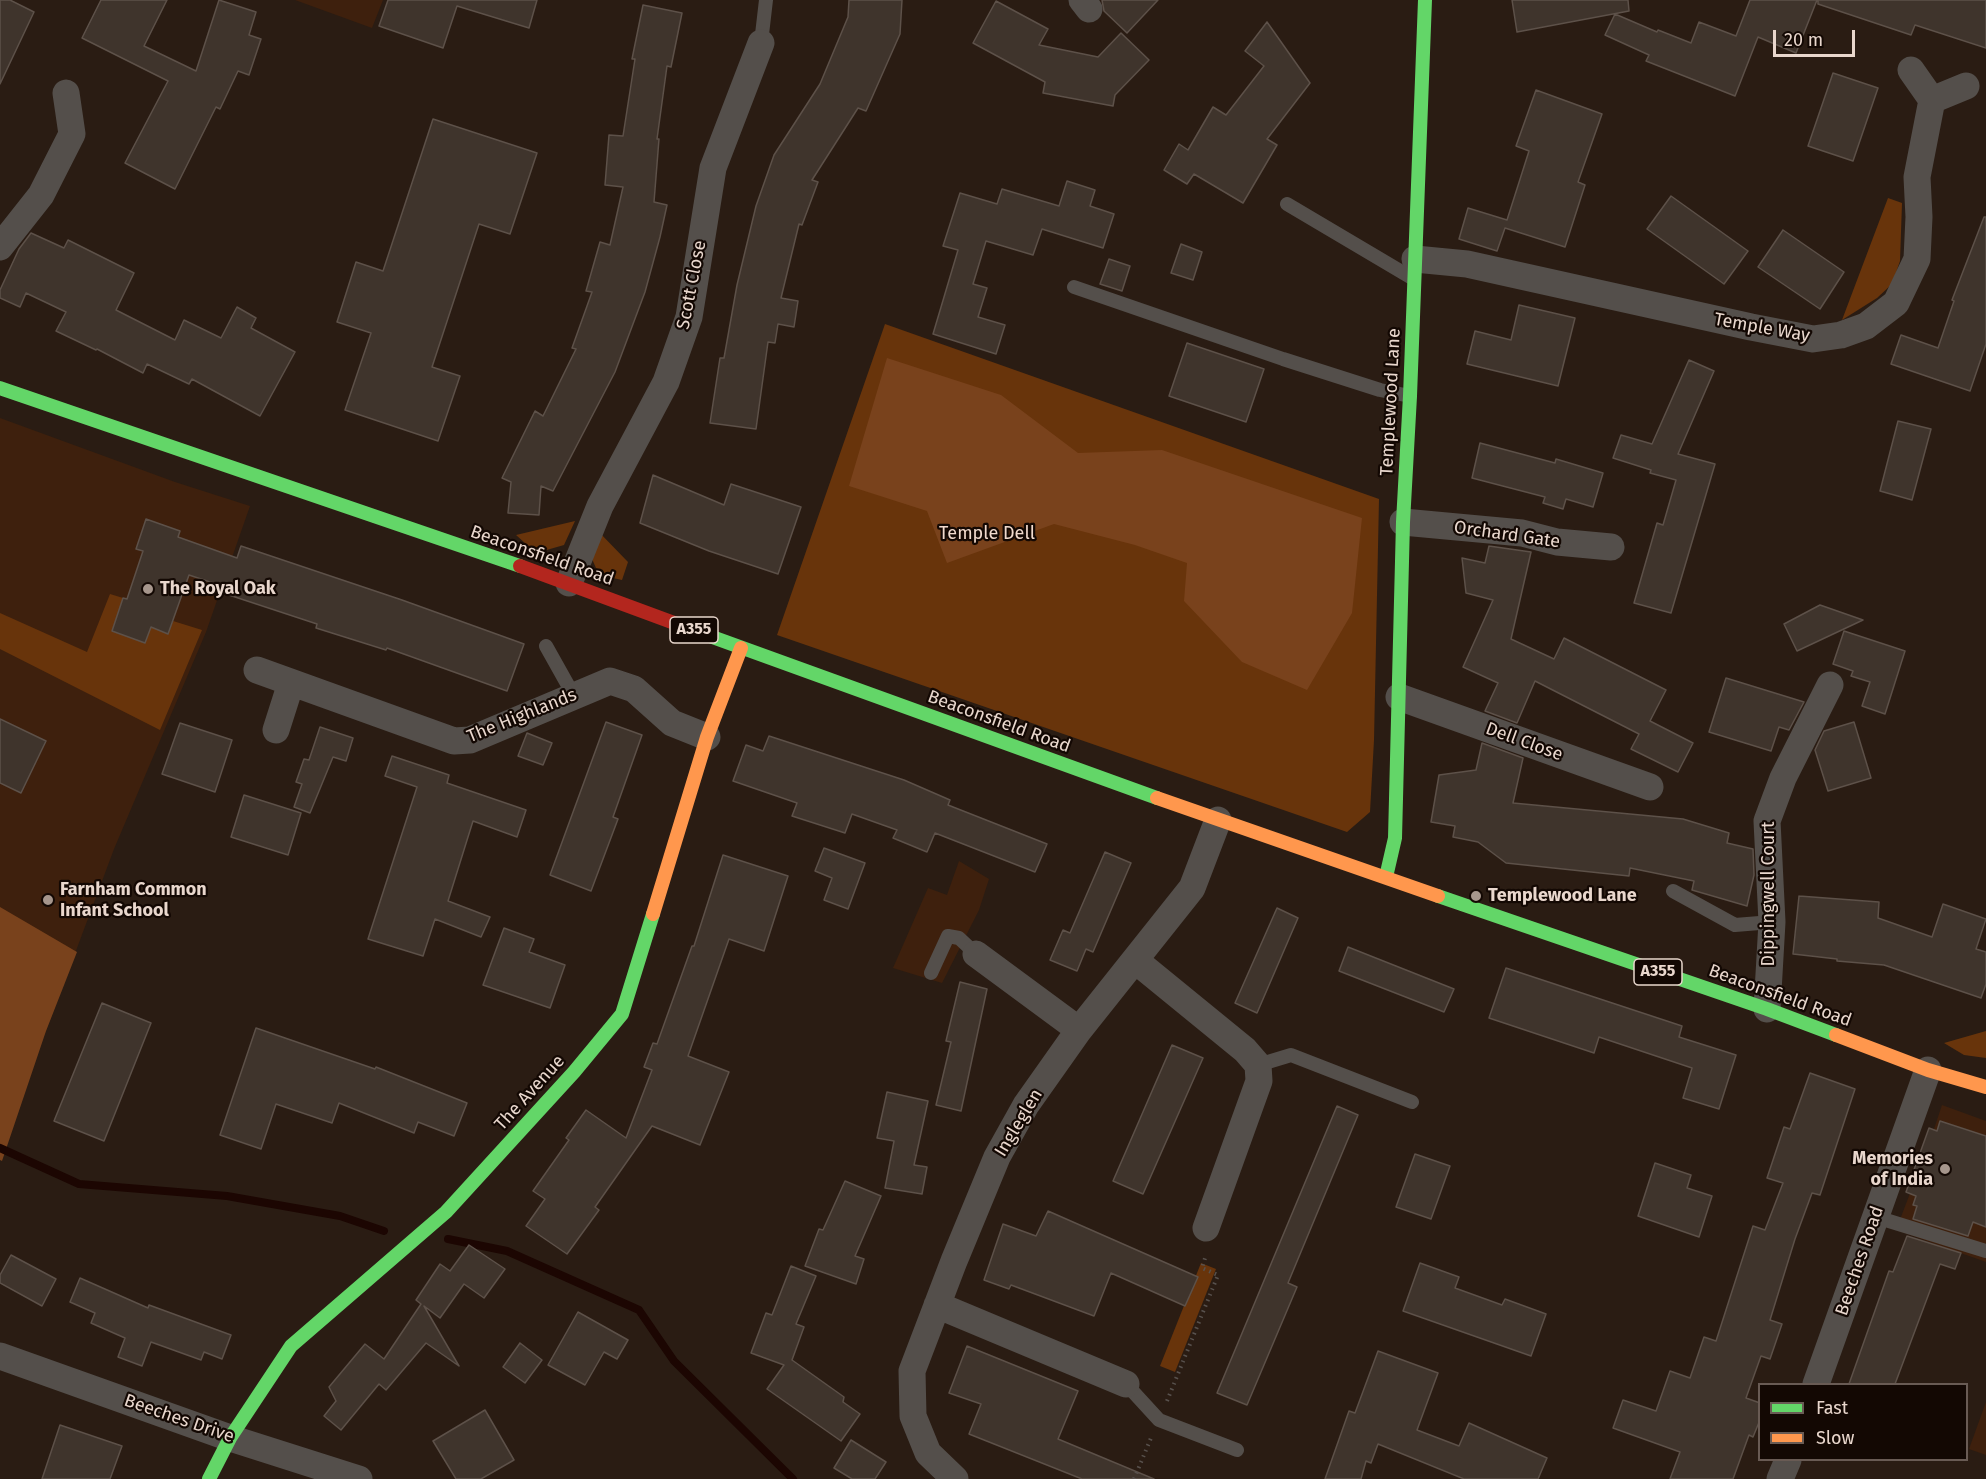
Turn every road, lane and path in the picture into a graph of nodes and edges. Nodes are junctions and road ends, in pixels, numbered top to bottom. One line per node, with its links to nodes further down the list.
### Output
1 (766, 0): 3 (lane)
2 (1425, 0): 10 (main road, Templewood Lane)
3 (761, 43): 16 (street, Scott Close)
4 (1911, 70): 7 (street)
5 (1966, 86): 7 (street)
6 (66, 93): 9 (street)
7 (1932, 100): 10 (street, Temple Way)
8 (1287, 204): 10 (lane)
9 (0, 247)
10 (1414, 269): 13 (main road, Templewood Lane)
11 (1074, 287): 13 (lane)
12 (0, 388): 16 (main road, Beaconsfield Road / A355)
13 (1410, 396): 14 (main road, Templewood Lane)
14 (1403, 522): 15 (street, Orchard Gate); 23 (main road, Templewood Lane)
15 (1611, 547)
16 (569, 584): 18 (main road, Beaconsfield Road / A355)
17 (546, 646): 22 (lane)
18 (741, 648): 25 (main road, The Avenue); 27 (main road, Beaconsfield Road / A355)
19 (257, 670): 20 (street, The Highlands)
20 (291, 683): 22 (street, The Highlands); 24 (street)
21 (1830, 685): 30 (street, Dippingwell Court)
22 (574, 696): 25 (street, The Highlands)
23 (1399, 697): 26 (street, Dell Close); 28 (main road, Templewood Lane)
24 (276, 730)
25 (707, 737): 48 (main road, The Avenue)
26 (1650, 787)
27 (1218, 820): 28 (main road, Beaconsfield Road / A355); 32 (street, Ingleglen)
28 (1386, 877): 34 (main road, Beaconsfield Road / A355)
29 (1673, 891): 30 (lane)
30 (1772, 922): 34 (street, Dippingwell Court)
31 (976, 954): 33 (lane); 35 (street)
32 (1136, 961): 35 (street, Ingleglen); 36 (street)
33 (931, 973)
34 (1767, 1010): 37 (main road, Beaconsfield Road / A355)
35 (1079, 1030): 43 (street, Ingleglen)
36 (1258, 1065): 39 (lane); 41 (street)
37 (1928, 1070): 38 (main road, Beaconsfield Road / A355); 40 (street, Beeches Road)
38 (1986, 1087)
39 (1412, 1102)
40 (1876, 1217): 42 (lane); 45 (street, Beeches Road)
41 (1206, 1228): 47 (path)
42 (1986, 1251)
43 (937, 1305): 46 (street); 53 (street, Ingleglen)
44 (0, 1356): 48 (street, Beeches Drive)
45 (1816, 1383)
46 (1126, 1384): 47 (lane)
47 (1159, 1420): 49 (lane); 54 (path)
48 (230, 1438): 51 (main road, The Avenue); 52 (street, Beeches Drive)
49 (1237, 1450)
50 (1788, 1461): 55 (street)
51 (209, 1479)
52 (359, 1479)
53 (955, 1479)
54 (1134, 1479)
55 (1780, 1479)

